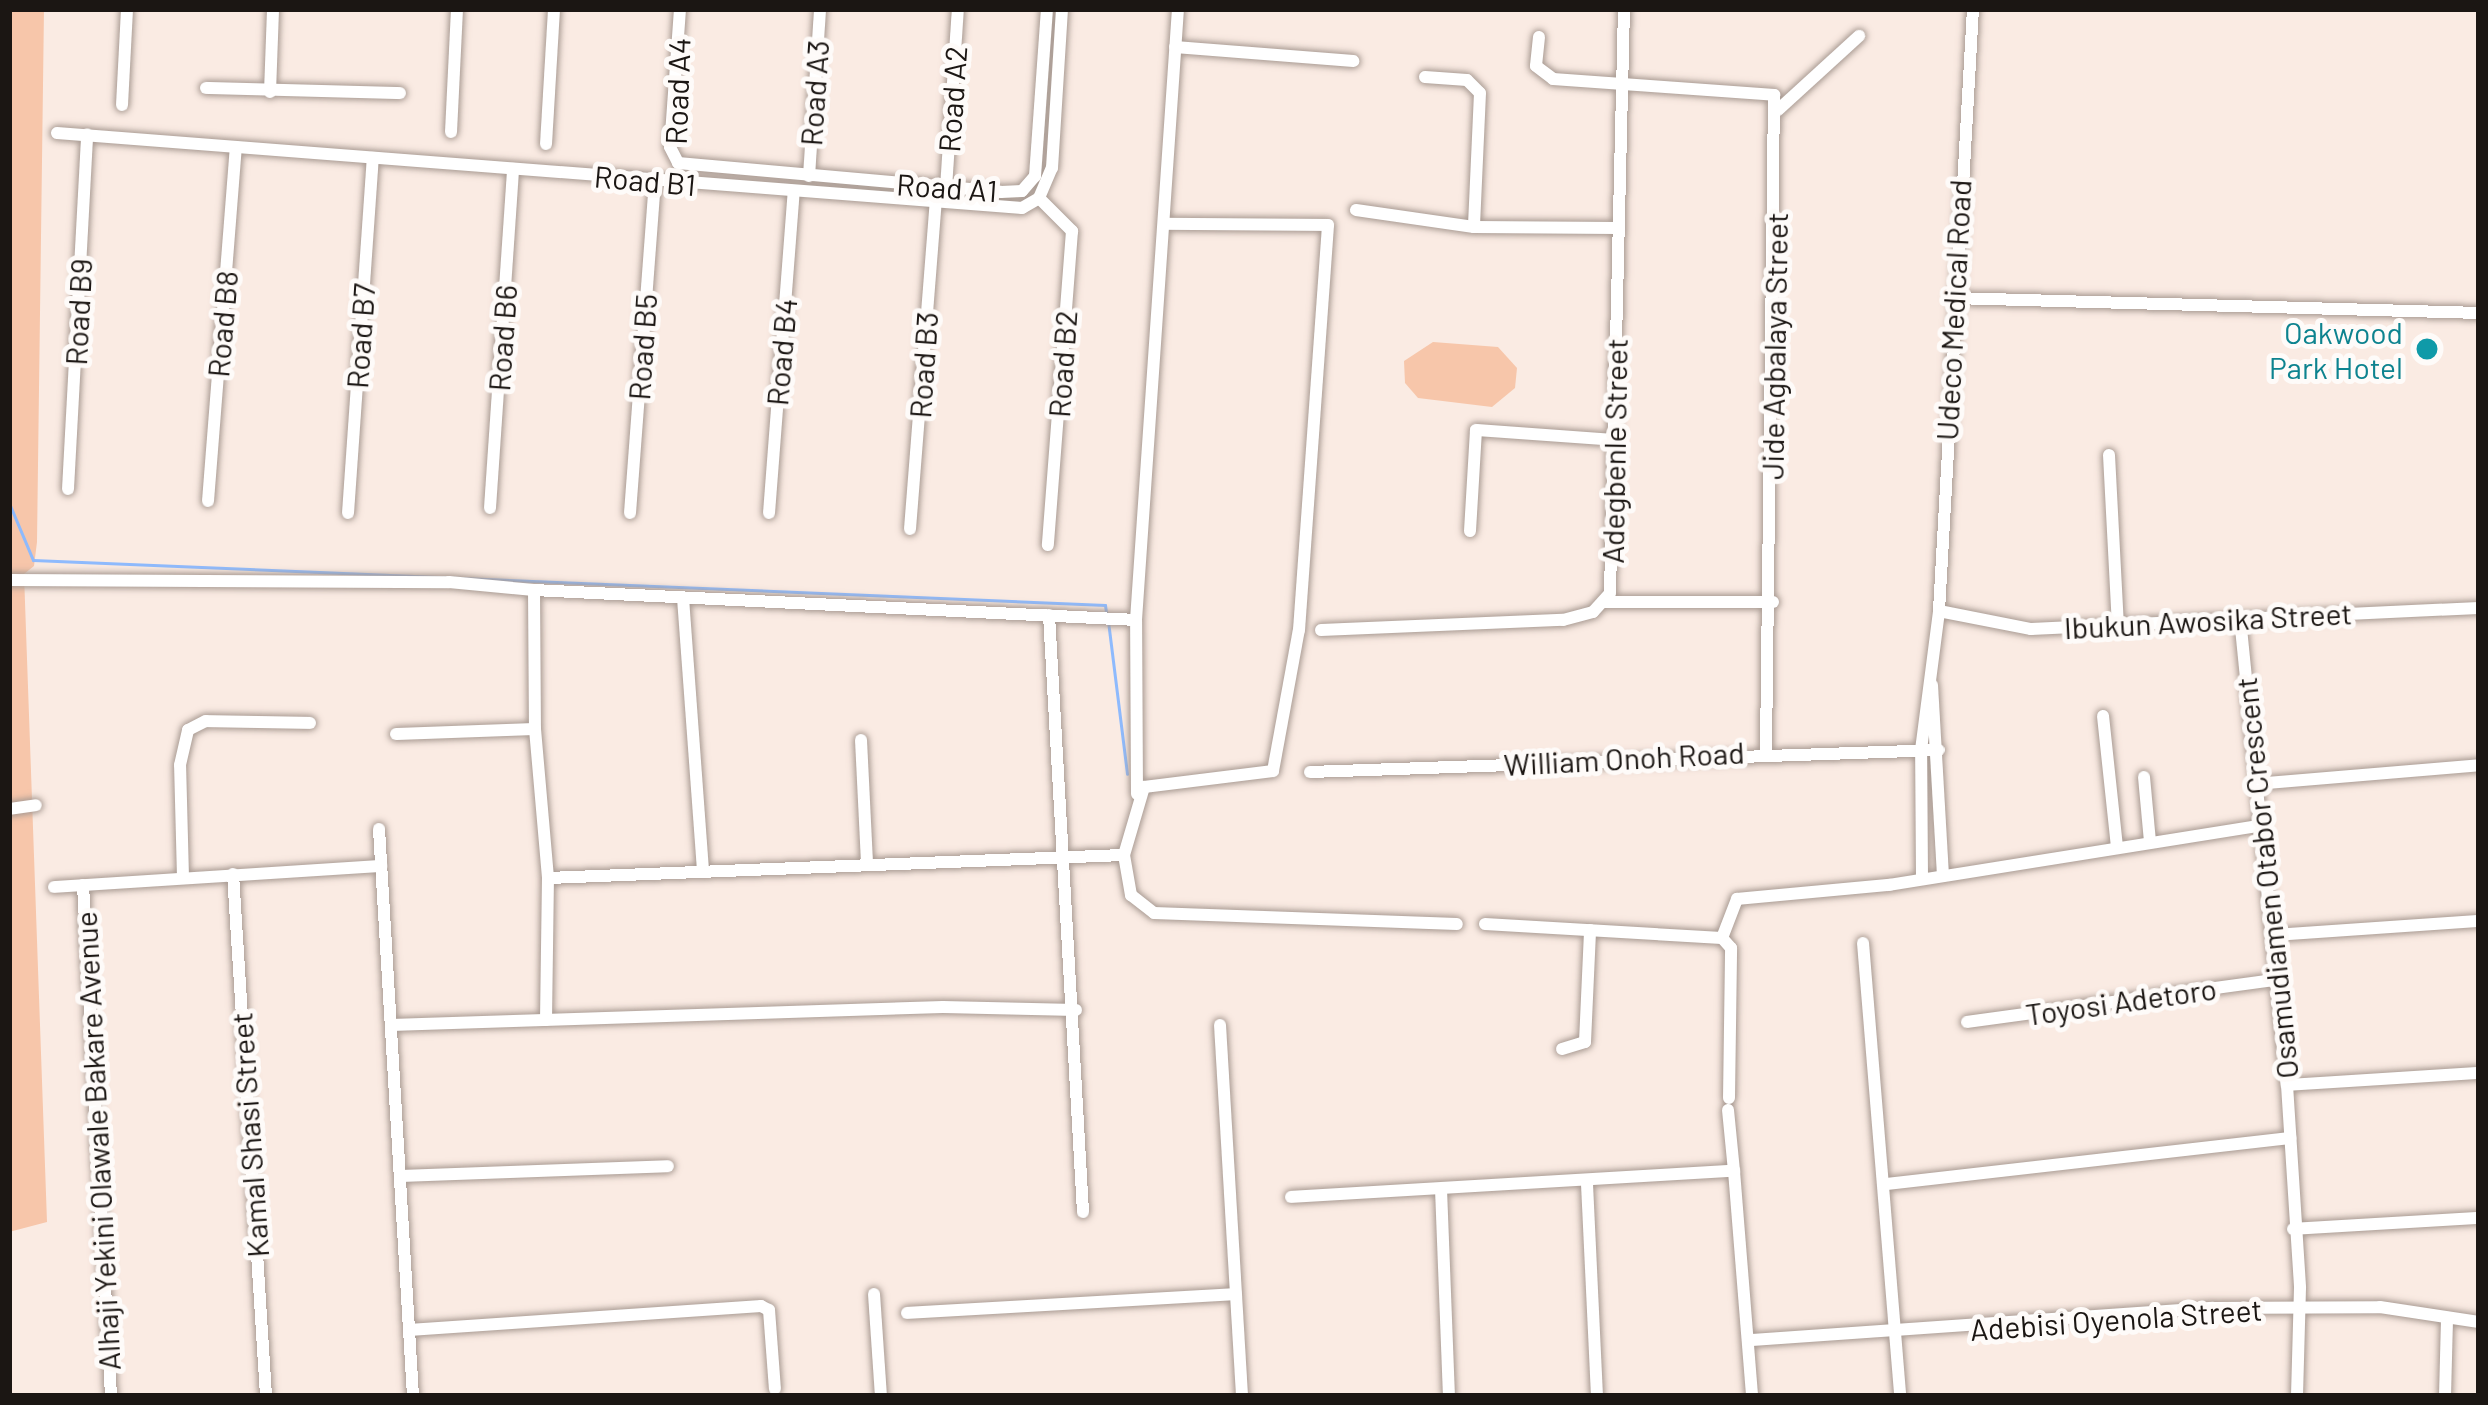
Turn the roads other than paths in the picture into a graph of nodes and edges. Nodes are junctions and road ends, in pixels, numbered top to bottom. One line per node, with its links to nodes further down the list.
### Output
1 (127, 9): 22 (street)
2 (274, 9): 20 (street)
3 (457, 9): 24 (street)
4 (554, 9): 27 (street)
5 (680, 9): 30 (street, Road A4)
6 (820, 9): 32 (street, Road A3)
7 (958, 9): 34 (street, Road A2)
8 (1047, 9): 34 (street, Road A1)
9 (1062, 9): 36 (street)
10 (1178, 9): 15 (street)
11 (1624, 9): 18 (street, Adegbenle Street)
12 (1972, 9): 42 (street, Udeco Medical Road)
13 (1859, 36): 23 (street)
14 (1539, 37): 18 (street)
15 (1175, 47): 16 (street); 39 (street)
16 (1353, 62)
17 (1425, 76): 40 (street)
18 (1620, 86): 23 (street); 41 (street, Adegbenle Street)
19 (206, 88): 20 (street)
20 (270, 92): 21 (street)
21 (400, 93)
22 (122, 105)
23 (1778, 110): 59 (street, Jide Agbalaya Street)
24 (451, 132)
25 (57, 133): 26 (street, Road B1)
26 (88, 136): 28 (street, Road B1); 46 (street, Road B9)
27 (546, 144)
28 (236, 147): 29 (street, Road B1); 47 (street, Road B8)
29 (373, 158): 31 (street, Road B1); 49 (street, Road B7)
30 (686, 167): 32 (street, Road A1)
31 (513, 169): 33 (street, Road B1); 48 (street, Road B6)
32 (808, 176): 34 (street, Road A1)
33 (655, 181): 35 (street, Road B1); 50 (street, Road B5)
34 (946, 188)
35 (794, 190): 37 (street, Road B1); 51 (street, Road B4)
36 (1039, 198): 37 (street, Road B1); 54 (street, Road B2)
37 (936, 202): 52 (street, Road B3)
38 (1356, 210): 40 (street)
39 (1166, 224): 64 (street); 80 (street)
40 (1474, 227): 41 (street)
41 (1617, 228): 44 (street, Adegbenle Street)
42 (1953, 298): 43 (street); 61 (street, Udeco Medical Road)
43 (2479, 313)
44 (1615, 440): 53 (street); 58 (street, Adegbenle Street)
45 (2109, 455): 65 (street)
46 (68, 489)
47 (208, 501)
48 (490, 508)
49 (347, 513)
50 (630, 513)
51 (769, 513)
52 (910, 529)
53 (1470, 531)
54 (1048, 544)
55 (9, 580): 56 (street)
56 (534, 590): 57 (street); 70 (street)
57 (683, 598): 62 (street); 91 (street)
58 (1603, 602): 59 (street); 66 (street, Adegbenle Street)
59 (1773, 602): 75 (street, Jide Agbalaya Street)
60 (2479, 608): 63 (street, Ibukun Awosika Street)
61 (1939, 611): 65 (street, Ibukun Awosika Street); 67 (street, Udeco Medical Road)
62 (1048, 615): 64 (street); 87 (street)
63 (2240, 618): 65 (street, Ibukun Awosika Street); 79 (street, Osamudiamen Otabor Crescent)
64 (1136, 620): 80 (street)
65 (2117, 624)
66 (1321, 630)
67 (1932, 684): 73 (street); 74 (street)
68 (2103, 716): 86 (street)
69 (310, 723): 94 (street)
70 (535, 729): 71 (street); 95 (street)
71 (396, 734)
72 (861, 740): 89 (street)
73 (1921, 750): 74 (street, William Onoh Road); 75 (street, William Onoh Road); 96 (street)
74 (1939, 750): 93 (street)
75 (1766, 752): 77 (street, William Onoh Road)
76 (2479, 765): 79 (street)
77 (1310, 772)
78 (2144, 776): 85 (street)
79 (2255, 784): 83 (street, Osamudiamen Otabor Crescent)
80 (1138, 794): 88 (street)
81 (35, 806): 82 (street)
82 (9, 809)
83 (2257, 826): 85 (street); 103 (street, Osamudiamen Otabor Crescent)
84 (379, 829): 90 (street)
85 (2150, 842): 86 (street)
86 (2116, 847): 93 (street)
87 (1063, 854): 88 (street); 89 (street); 107 (street)
88 (1124, 855): 100 (street)
89 (867, 864): 91 (street)
90 (381, 866): 92 (street); 110 (street)
91 (703, 872): 95 (street)
92 (232, 874): 94 (street); 137 (street, Kamal Shasi Street)
93 (1943, 874): 96 (street)
94 (183, 878): 97 (street)
95 (548, 878): 108 (street)
96 (1922, 878): 104 (street)
97 (82, 885): 98 (street); 136 (street, Alhaji Yekini Olawale Bakare Avenue)
98 (54, 887)
99 (2479, 920): 103 (street)
100 (1457, 924)
101 (1485, 924): 102 (street)
102 (1590, 930): 104 (street); 112 (street)
103 (2273, 935): 106 (street, Osamudiamen Otabor Crescent)
104 (1722, 938): 117 (street)
105 (1863, 944): 120 (street)
106 (2275, 980): 109 (street, Toyosi Adetoro); 114 (street, Osamudiamen Otabor Crescent)
107 (1076, 1010): 108 (street); 123 (street)
108 (546, 1020): 110 (street)
109 (1967, 1022)
110 (391, 1025): 118 (street)
111 (1220, 1025): 127 (street)
112 (1562, 1049)
113 (2479, 1073): 114 (street)
114 (2287, 1085): 115 (street, Osamudiamen Otabor Crescent)
115 (2290, 1138): 120 (street); 125 (street, Osamudiamen Otabor Crescent)
116 (668, 1166): 118 (street)
117 (1734, 1171): 119 (street); 134 (street)
118 (400, 1176): 132 (street)
119 (1587, 1184): 121 (street); 142 (street)
120 (1886, 1184): 133 (street)
121 (1441, 1189): 122 (street); 141 (street)
122 (1291, 1197)
123 (1083, 1213)
124 (2479, 1217): 125 (street)
125 (2293, 1229): 128 (street, Osamudiamen Otabor Crescent)
126 (874, 1294): 139 (street)
127 (1235, 1294): 129 (street); 140 (street)
128 (2300, 1307): 130 (street, Adebisi Oyenola Street); 133 (street, Adebisi Oyenola Street); 145 (street, Osamudiamen Otabor Crescent)
129 (908, 1313)
130 (2447, 1318): 131 (street, Adebisi Oyenola Street); 146 (street)
131 (2479, 1322)
132 (409, 1330): 135 (street); 138 (street)
133 (1897, 1335): 134 (street, Adebisi Oyenola Street); 144 (street)
134 (1752, 1340): 143 (street)
135 (775, 1389)
136 (112, 1396)
137 (266, 1396)
138 (413, 1396)
139 (881, 1396)
140 (1242, 1396)
141 (1449, 1396)
142 (1597, 1396)
143 (1752, 1396)
144 (1900, 1396)
145 (2297, 1396)
146 (2445, 1396)

